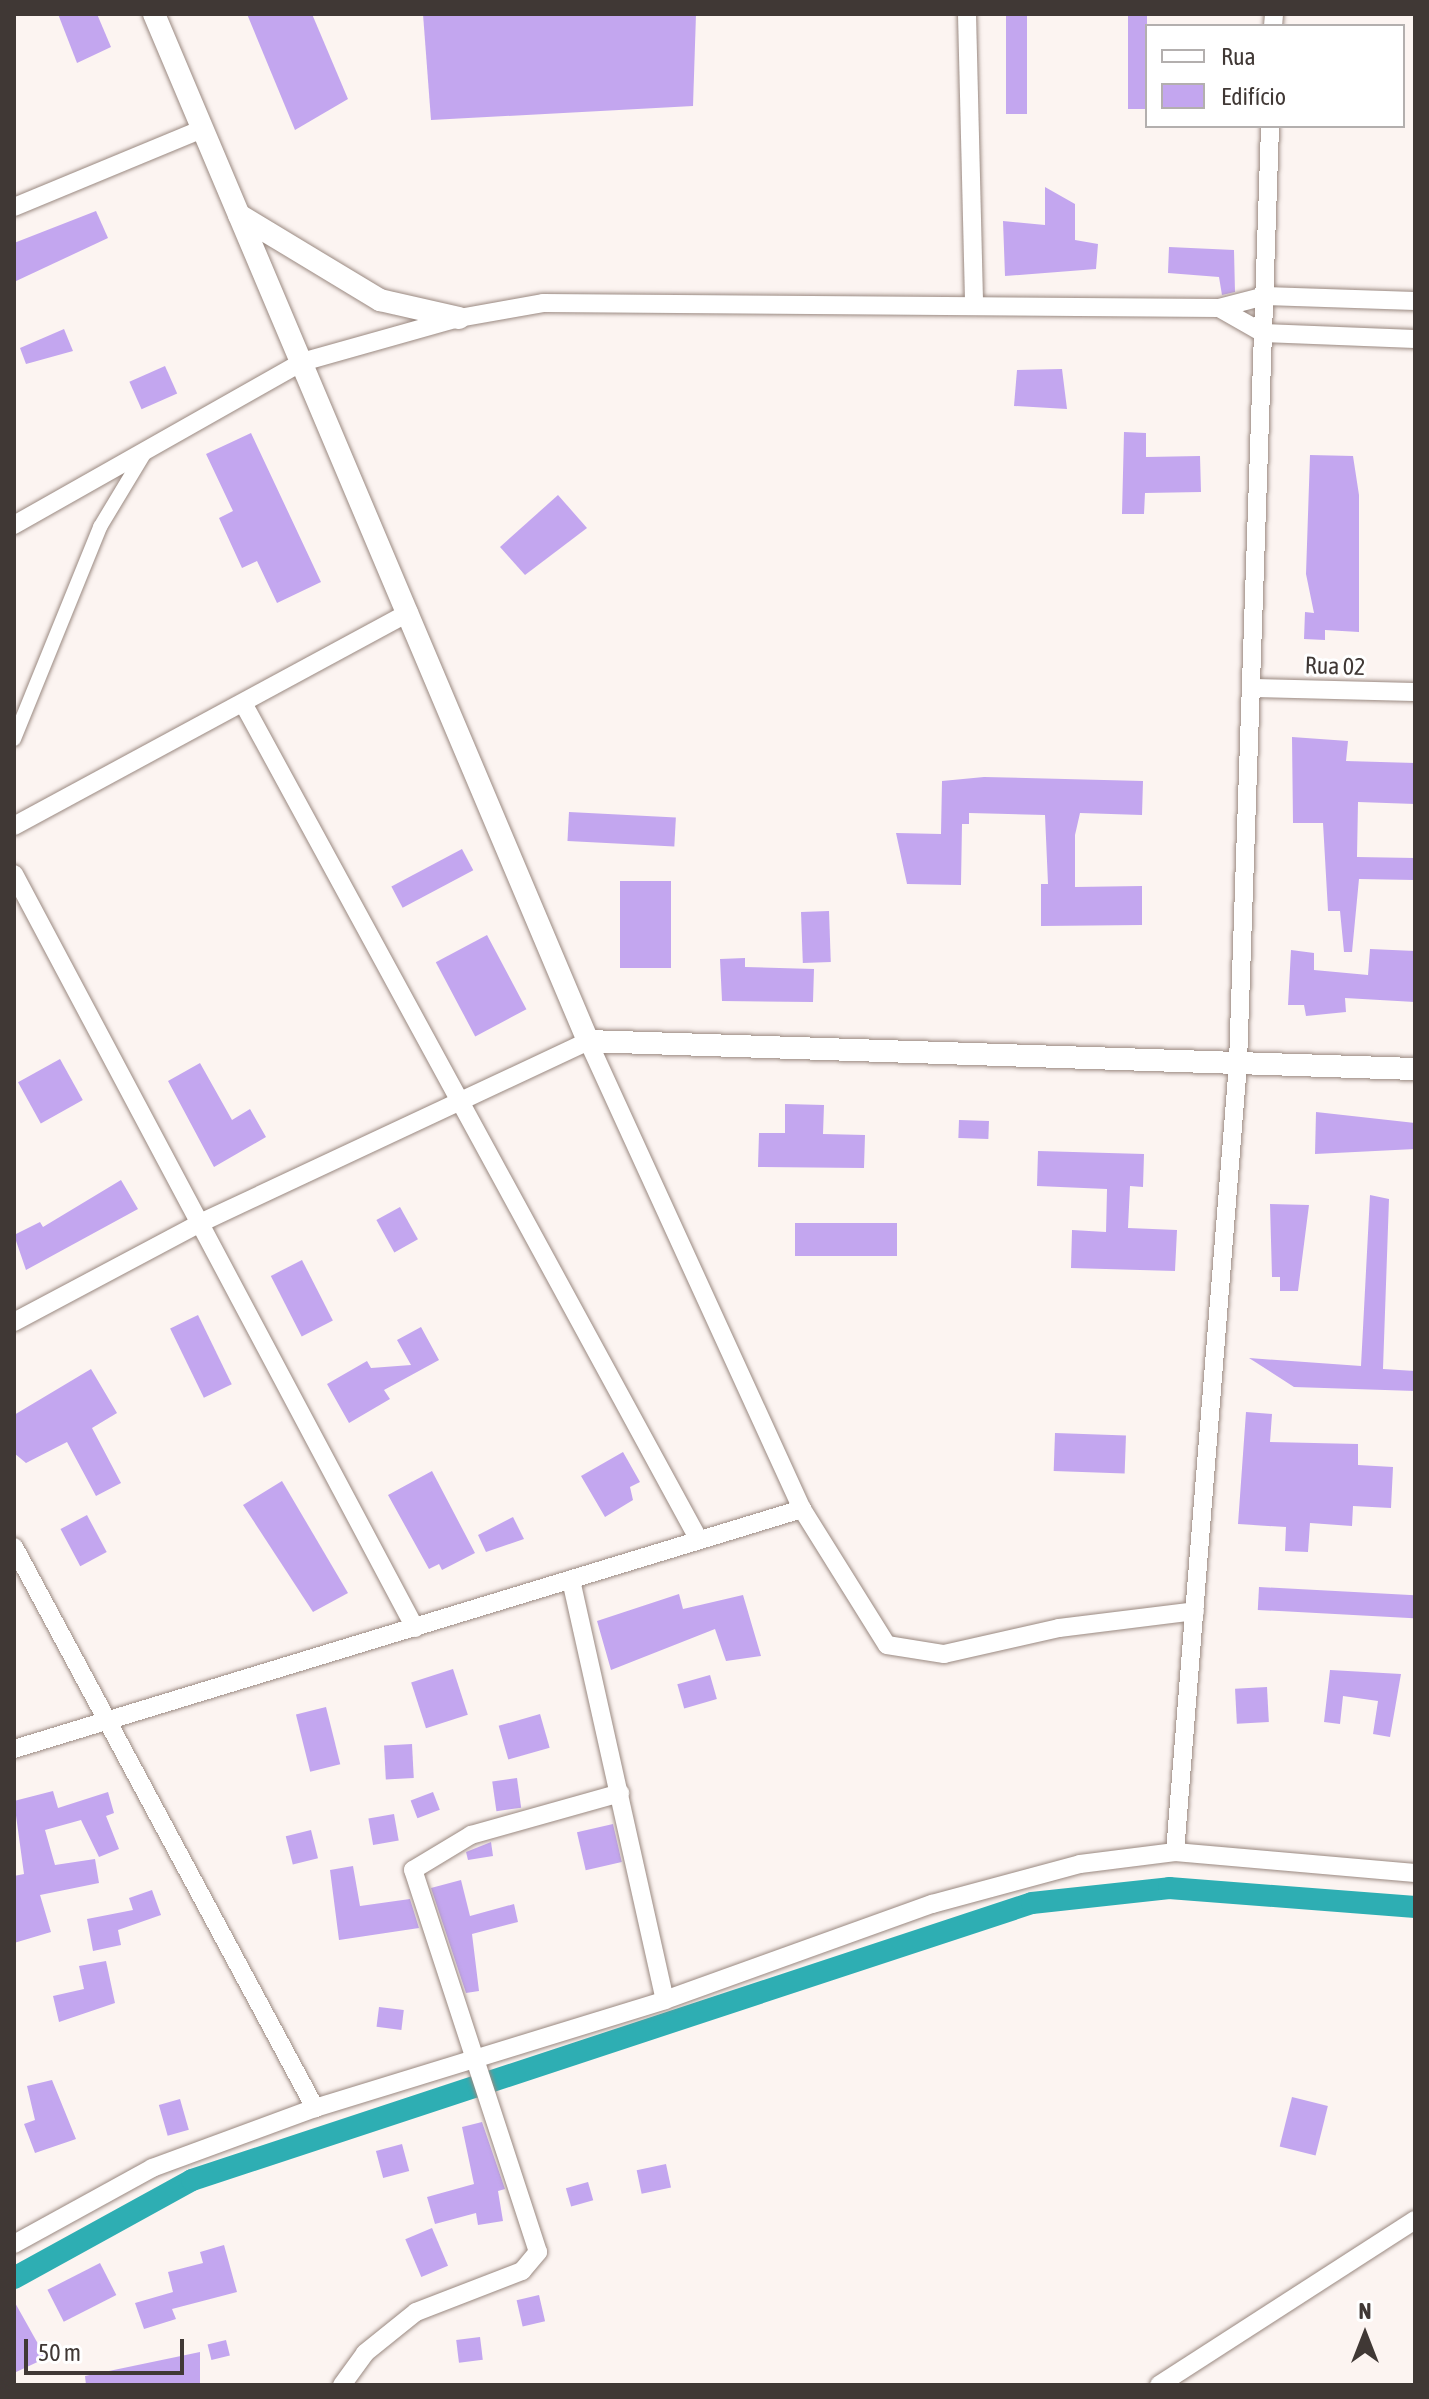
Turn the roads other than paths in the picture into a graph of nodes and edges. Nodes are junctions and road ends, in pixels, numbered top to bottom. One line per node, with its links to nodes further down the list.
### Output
1 (154, 14): 4 (street)
2 (967, 14): 9 (street)
3 (1270, 128): 7 (street)
4 (202, 129): 5 (street); 6 (street)
5 (14, 207)
6 (239, 215): 11 (street); 14 (street)
7 (1265, 296): 8 (street); 10 (street); 12 (street)
8 (1415, 301)
9 (974, 305): 10 (street); 11 (street)
10 (1219, 308): 12 (street)
11 (459, 318): 14 (street)
12 (1263, 333): 13 (street); 18 (street)
13 (1415, 339)
14 (302, 362): 15 (street); 17 (street)
15 (144, 454): 16 (street); 21 (street)
16 (14, 525)
17 (409, 612): 20 (street); 24 (street)
18 (1254, 688): 19 (street, Rua 02); 25 (street)
19 (1415, 692)
20 (243, 703): 22 (street); 27 (street)
21 (14, 739)
22 (14, 826)
23 (14, 874): 28 (street)
24 (588, 1041): 25 (street); 27 (street); 30 (street)
25 (1238, 1063): 26 (street); 34 (street)
26 (1415, 1069)
27 (464, 1100): 28 (street); 31 (street)
28 (198, 1224): 29 (street); 35 (street)
29 (14, 1322)
30 (802, 1509): 31 (street); 34 (street)
31 (699, 1540): 33 (street)
32 (14, 1547): 36 (street)
33 (571, 1580): 35 (street); 38 (street)
34 (1195, 1611): 39 (street)
35 (415, 1628): 36 (street)
36 (109, 1722): 37 (street); 43 (street)
37 (14, 1749)
38 (620, 1793): 41 (street); 42 (street)
39 (1175, 1852): 40 (street); 41 (street)
40 (1415, 1873)
41 (665, 2000): 42 (street)
42 (475, 2059): 43 (street); 46 (street)
43 (315, 2108): 45 (street)
44 (1415, 2220): 47 (street)
45 (14, 2244)
46 (342, 2385)
47 (1159, 2385)

